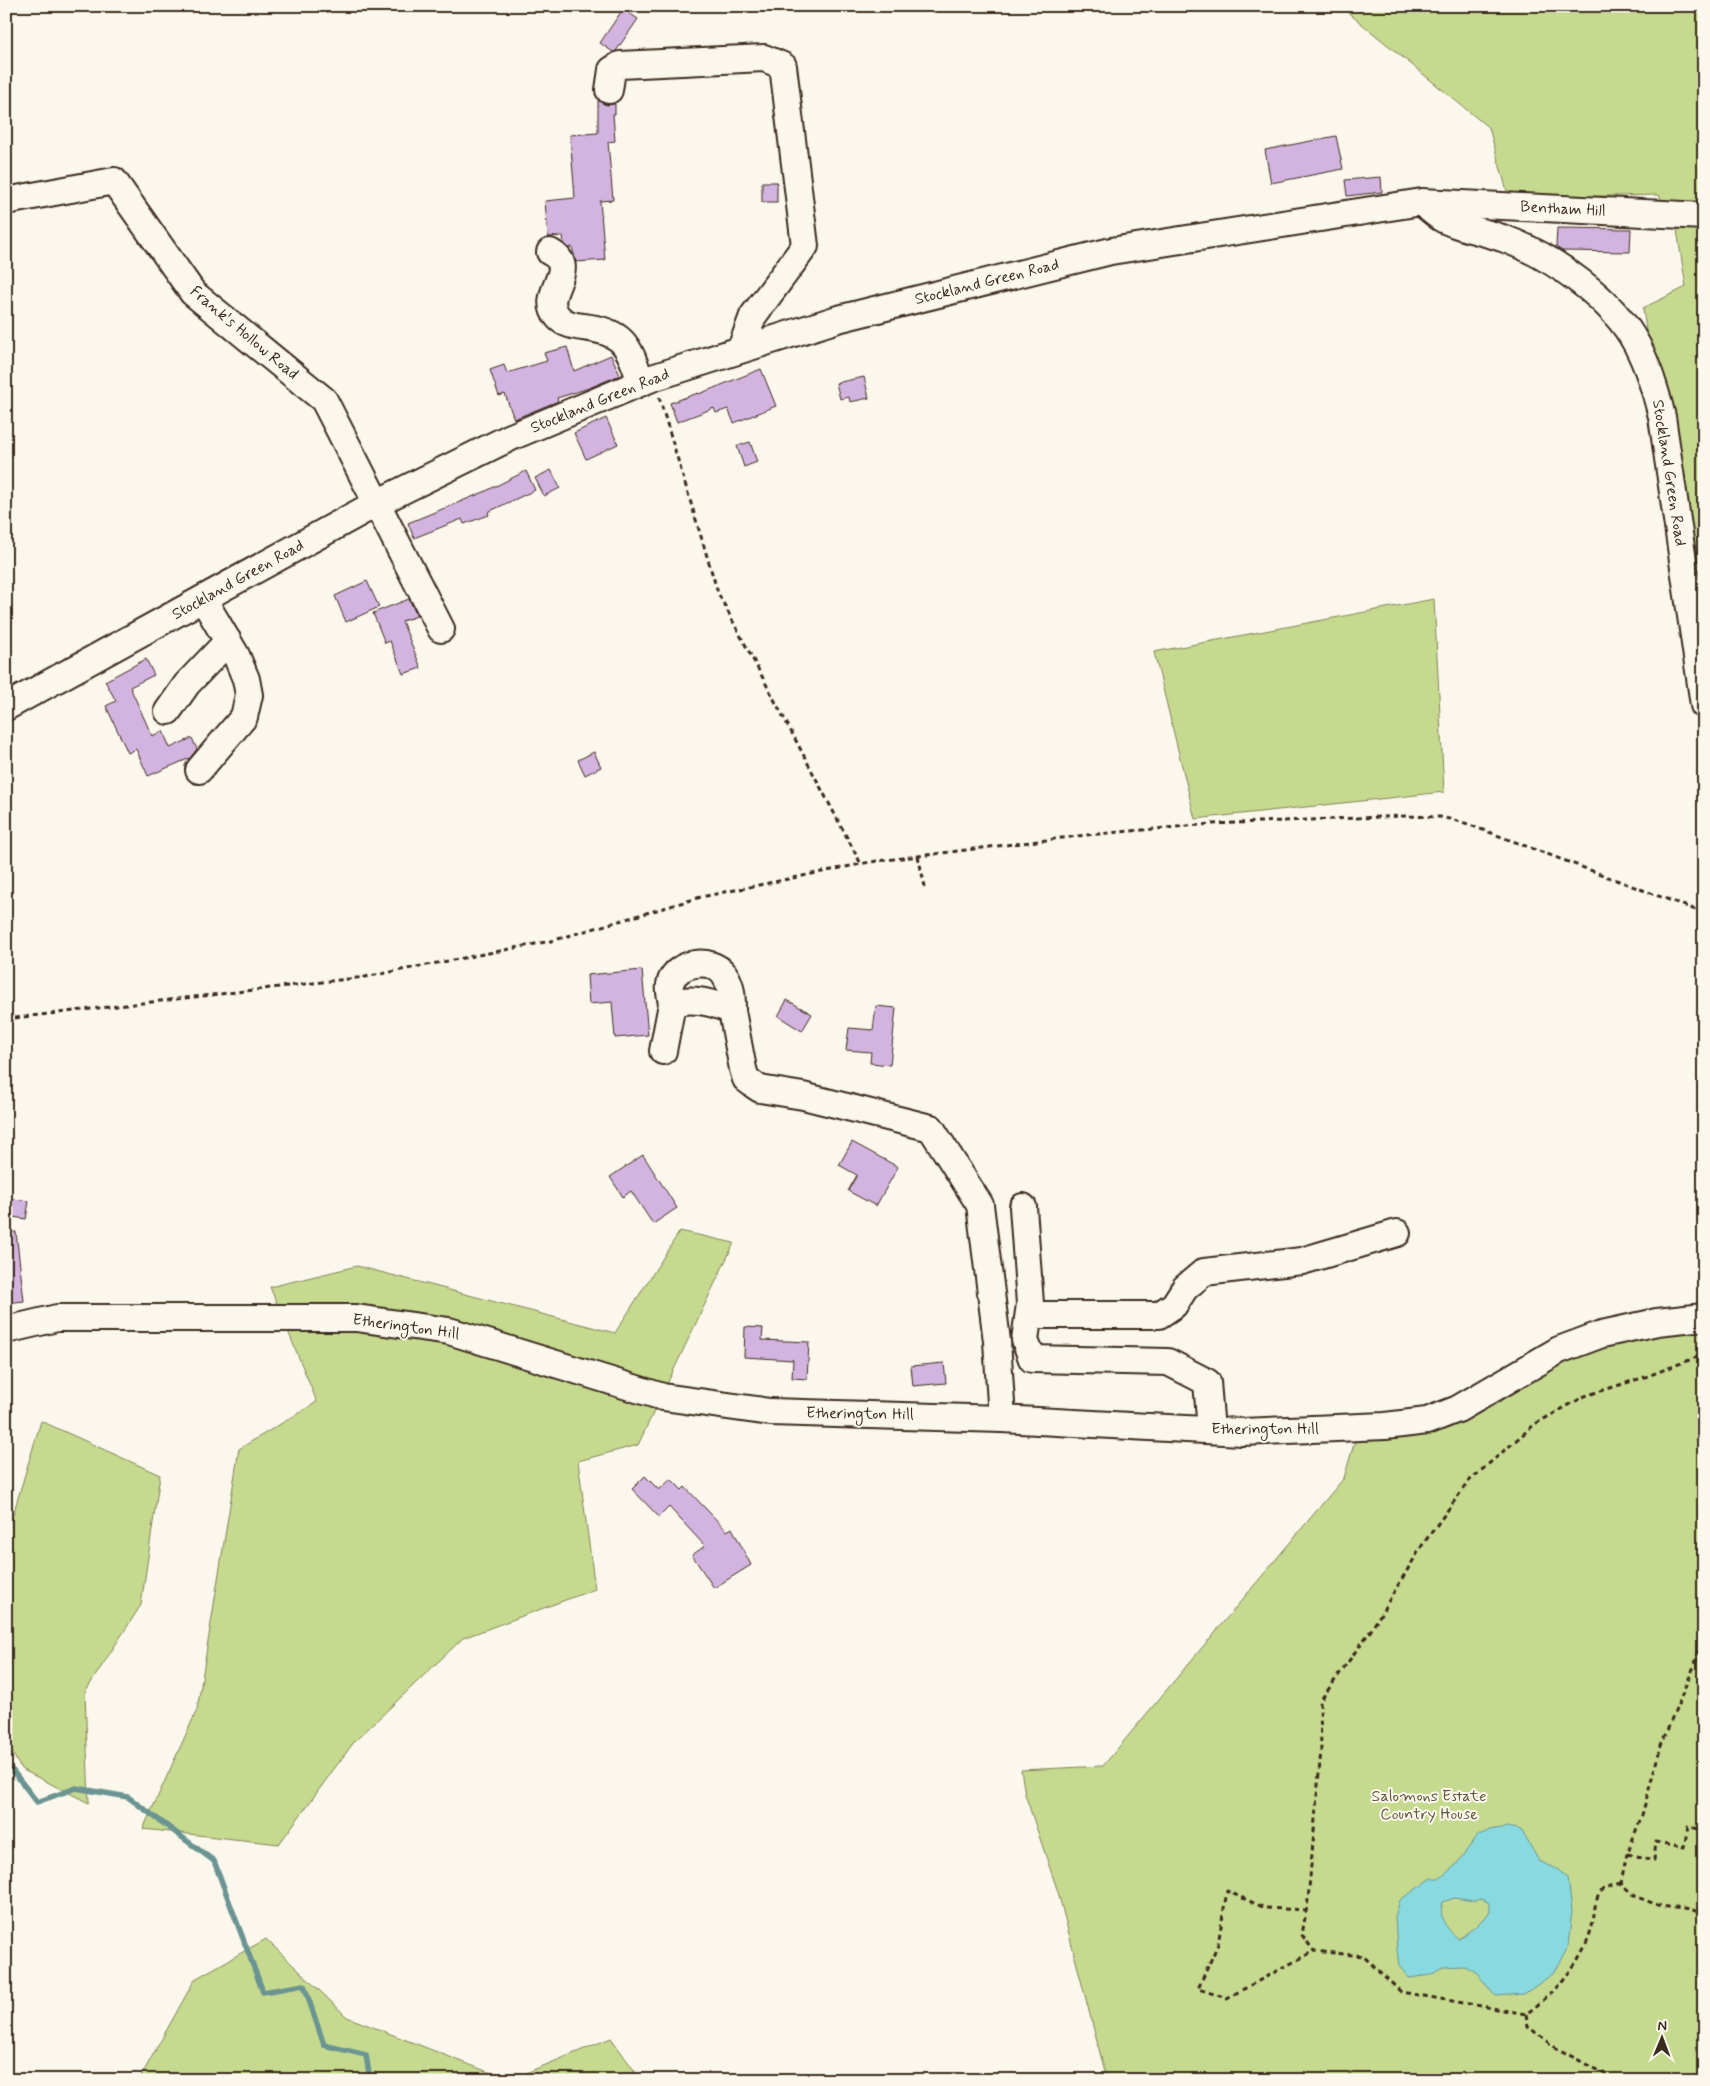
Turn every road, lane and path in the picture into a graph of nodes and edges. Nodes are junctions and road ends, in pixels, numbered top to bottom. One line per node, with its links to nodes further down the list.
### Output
1 (609, 90): 6 (street)
2 (6, 201): 8 (street, Frank's Hollow Road)
3 (1422, 202): 4 (street, Bentham Hill); 6 (street, Stockland Green Road); 12 (street, Stockland Green Road)
4 (1704, 216)
5 (550, 252): 7 (street)
6 (741, 349): 7 (street, Stockland Green Road)
7 (647, 380): 8 (street, Stockland Green Road); 17 (path)
8 (377, 503): 9 (street, Stockland Green Road); 10 (street)
9 (203, 599): 11 (street); 13 (street, Stockland Green Road)
10 (441, 629)
11 (228, 640): 14 (street); 15 (street)
12 (1704, 704)
13 (6, 708)
14 (168, 711)
15 (199, 770)
16 (918, 856): 17 (path); 18 (path); 19 (path)
17 (861, 864): 22 (path)
18 (926, 890)
19 (1704, 913)
20 (672, 1004): 21 (street); 21 (street); 23 (street)
21 (732, 1011): 30 (street)
22 (6, 1019)
23 (663, 1051)
24 (1023, 1207): 26 (street)
25 (1398, 1233): 26 (street)
26 (1029, 1315): 31 (street)
27 (1704, 1317): 31 (street, Etherington Hill)
28 (6, 1330): 30 (street, Etherington Hill)
29 (1704, 1358): 36 (path)
30 (1002, 1418): 31 (street, Etherington Hill)
31 (1211, 1430)
32 (1704, 1633): 34 (path)
33 (1704, 1830): 34 (path)
34 (1627, 1854): 35 (path)
35 (1621, 1883): 37 (path); 39 (path)
36 (1307, 1910): 38 (path); 38 (path)
37 (1704, 1912)
38 (1314, 1951): 39 (path)
39 (1526, 2014): 40 (path)
40 (1615, 2080)

